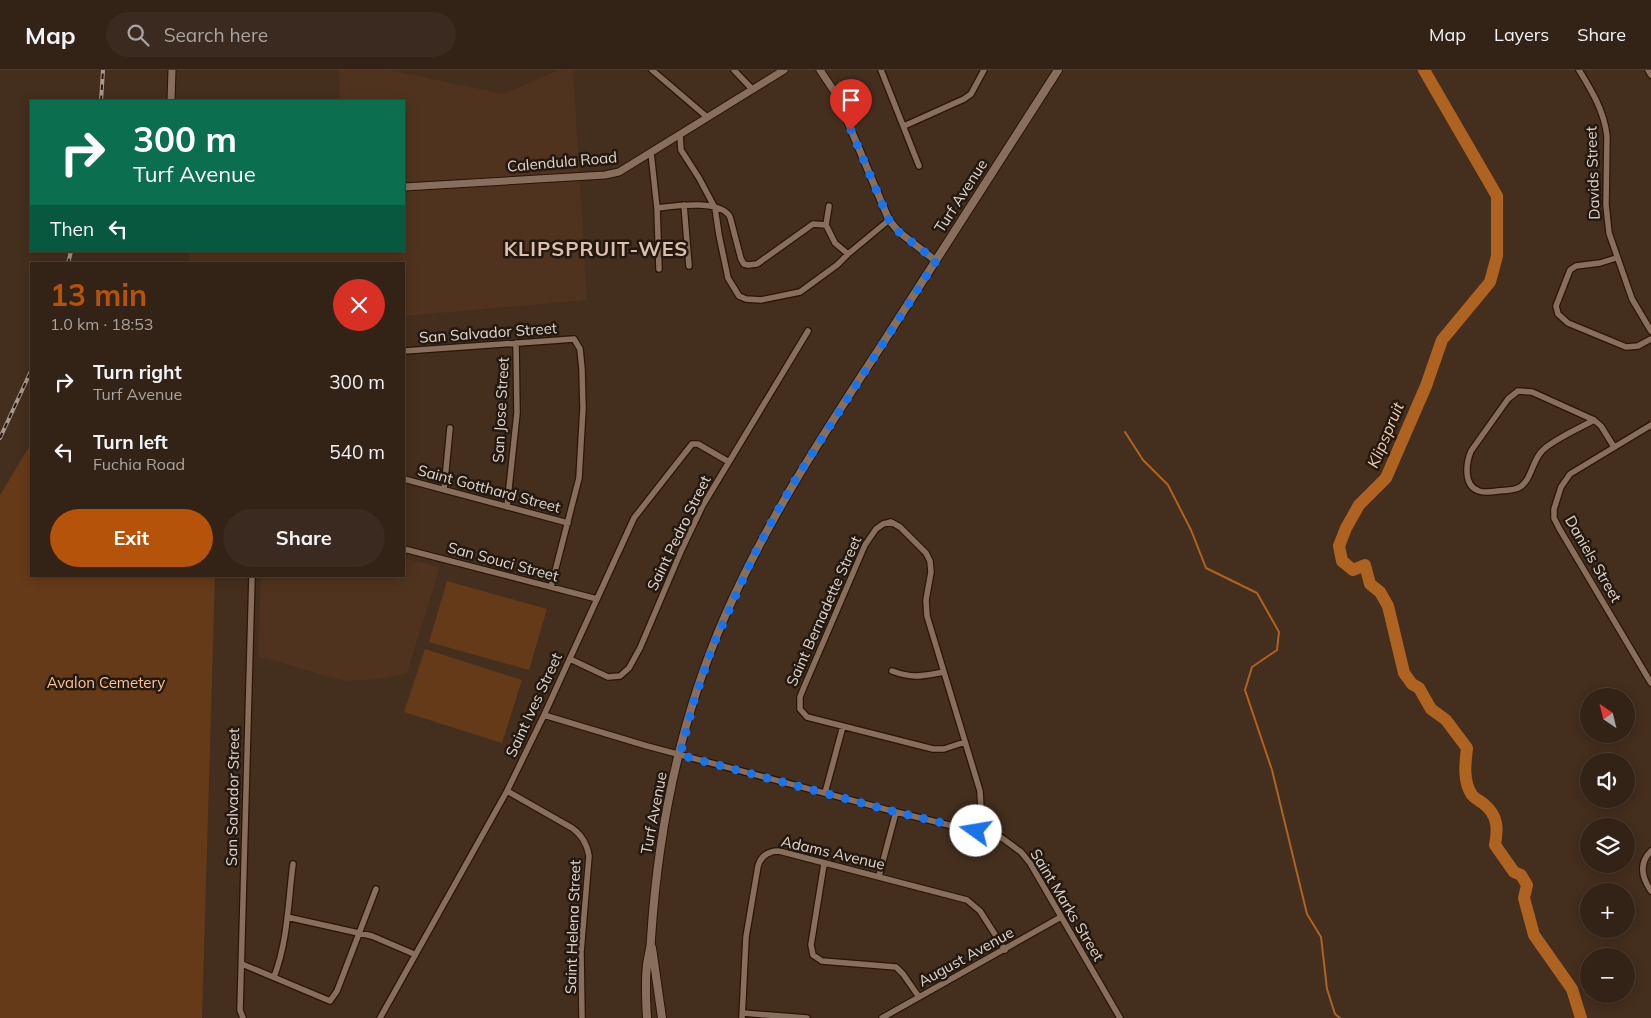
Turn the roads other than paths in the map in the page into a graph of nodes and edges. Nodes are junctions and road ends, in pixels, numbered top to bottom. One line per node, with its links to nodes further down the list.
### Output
1 (172, 70): 13 (street)
2 (652, 70): 14 (street)
3 (734, 70): 12 (street)
4 (784, 70): 12 (street, Calendula Road)
5 (820, 70): 24 (street)
6 (881, 70): 15 (street)
7 (984, 70): 15 (street)
8 (1058, 70): 28 (main road, Turf Avenue)
9 (1579, 70): 27 (street, Davids Street)
10 (1648, 70): 11 (street)
11 (1651, 75)
12 (752, 89): 14 (street, Calendula Road)
13 (171, 100)
14 (707, 118): 16 (street, Calendula Road)
15 (904, 126): 18 (street)
16 (680, 135): 17 (street, Calendula Road); 23 (street)
17 (651, 153): 19 (street, Calendula Road); 22 (street)
18 (919, 166)
19 (405, 187)
20 (684, 205): 22 (street); 23 (street); 29 (street)
21 (829, 206): 25 (street)
22 (657, 208): 30 (street)
23 (715, 208): 25 (street); 26 (street)
24 (889, 220): 26 (street); 28 (street)
25 (826, 225): 26 (street)
26 (848, 254)
27 (1616, 258): 32 (street, Davids Street); 33 (street)
28 (936, 261): 56 (main road, Turf Avenue)
29 (689, 266)
30 (659, 269)
31 (808, 331): 40 (street, Saint Pedro Street)
32 (1651, 331)
33 (1651, 339)
34 (516, 343): 35 (street, San Salvador Street); 43 (street, San Jose Street); 44 (street, San Salvador Street)
35 (405, 351)
36 (1594, 420): 36 (street); 39 (street)
37 (1651, 425): 39 (street, Daniels Street)
38 (450, 428): 42 (street)
39 (1614, 447): 52 (street, Daniels Street)
40 (729, 462): 48 (street, Saint Ives Street); 49 (street, Saint Pedro Street)
41 (405, 479): 42 (street, Saint Gotthard Street)
42 (444, 490): 43 (street, Saint Gotthard Street)
43 (507, 507): 44 (street, Saint Gotthard Street)
44 (568, 523): 47 (street)
45 (405, 549): 47 (street, San Souci Street)
46 (252, 577): 73 (street, San Salvador Street)
47 (551, 587): 48 (street, San Souci Street)
48 (597, 599): 49 (street, Saint Ives Street)
49 (570, 659): 53 (street, Saint Ives Street)
50 (892, 672): 51 (street)
51 (944, 672): 54 (street, Saint Bernadette Street); 55 (street, Saint Bernadette Street)
52 (1651, 683)
53 (544, 715): 56 (street, Saint Marks Street); 57 (street, Saint Ives Street)
54 (843, 726): 55 (street); 58 (street)
55 (965, 742): 60 (street, Saint Bernadette Street)
56 (680, 755): 58 (street, Saint Marks Street); 70 (main road, Turf Avenue)
57 (506, 790): 72 (street, Saint Ives Street); 79 (street, Saint Helena Street)
58 (825, 793): 59 (street, Saint Marks Street)
59 (896, 812): 60 (street, Saint Marks Street); 64 (street)
60 (976, 831): 68 (street, Saint Marks Street)
61 (1651, 851): 66 (street)
62 (293, 864): 67 (street)
63 (824, 864): 64 (street, Adams Avenue); 75 (street); 76 (street, Adams Avenue)
64 (879, 876): 71 (street, Adams Avenue)
65 (376, 889): 69 (street)
66 (1651, 891)
67 (287, 917): 69 (street); 74 (street)
68 (1061, 917): 71 (street, August Avenue); 84 (street, Saint Marks Street)
69 (359, 933): 72 (street); 74 (street)
70 (651, 943): 80 (main road, Turf Avenue); 81 (main road, Turf Avenue)
71 (1006, 950): 75 (street, August Avenue)
72 (414, 954): 78 (street, Saint Ives Street)
73 (242, 964): 74 (street); 77 (street, San Salvador Street)
74 (274, 977)
75 (919, 997): 83 (street, August Avenue)
76 (742, 1015): 82 (street)
77 (243, 1018)
78 (380, 1018)
79 (582, 1018)
80 (647, 1018)
81 (662, 1018)
82 (807, 1018)
83 (882, 1018)
84 (1120, 1018)

